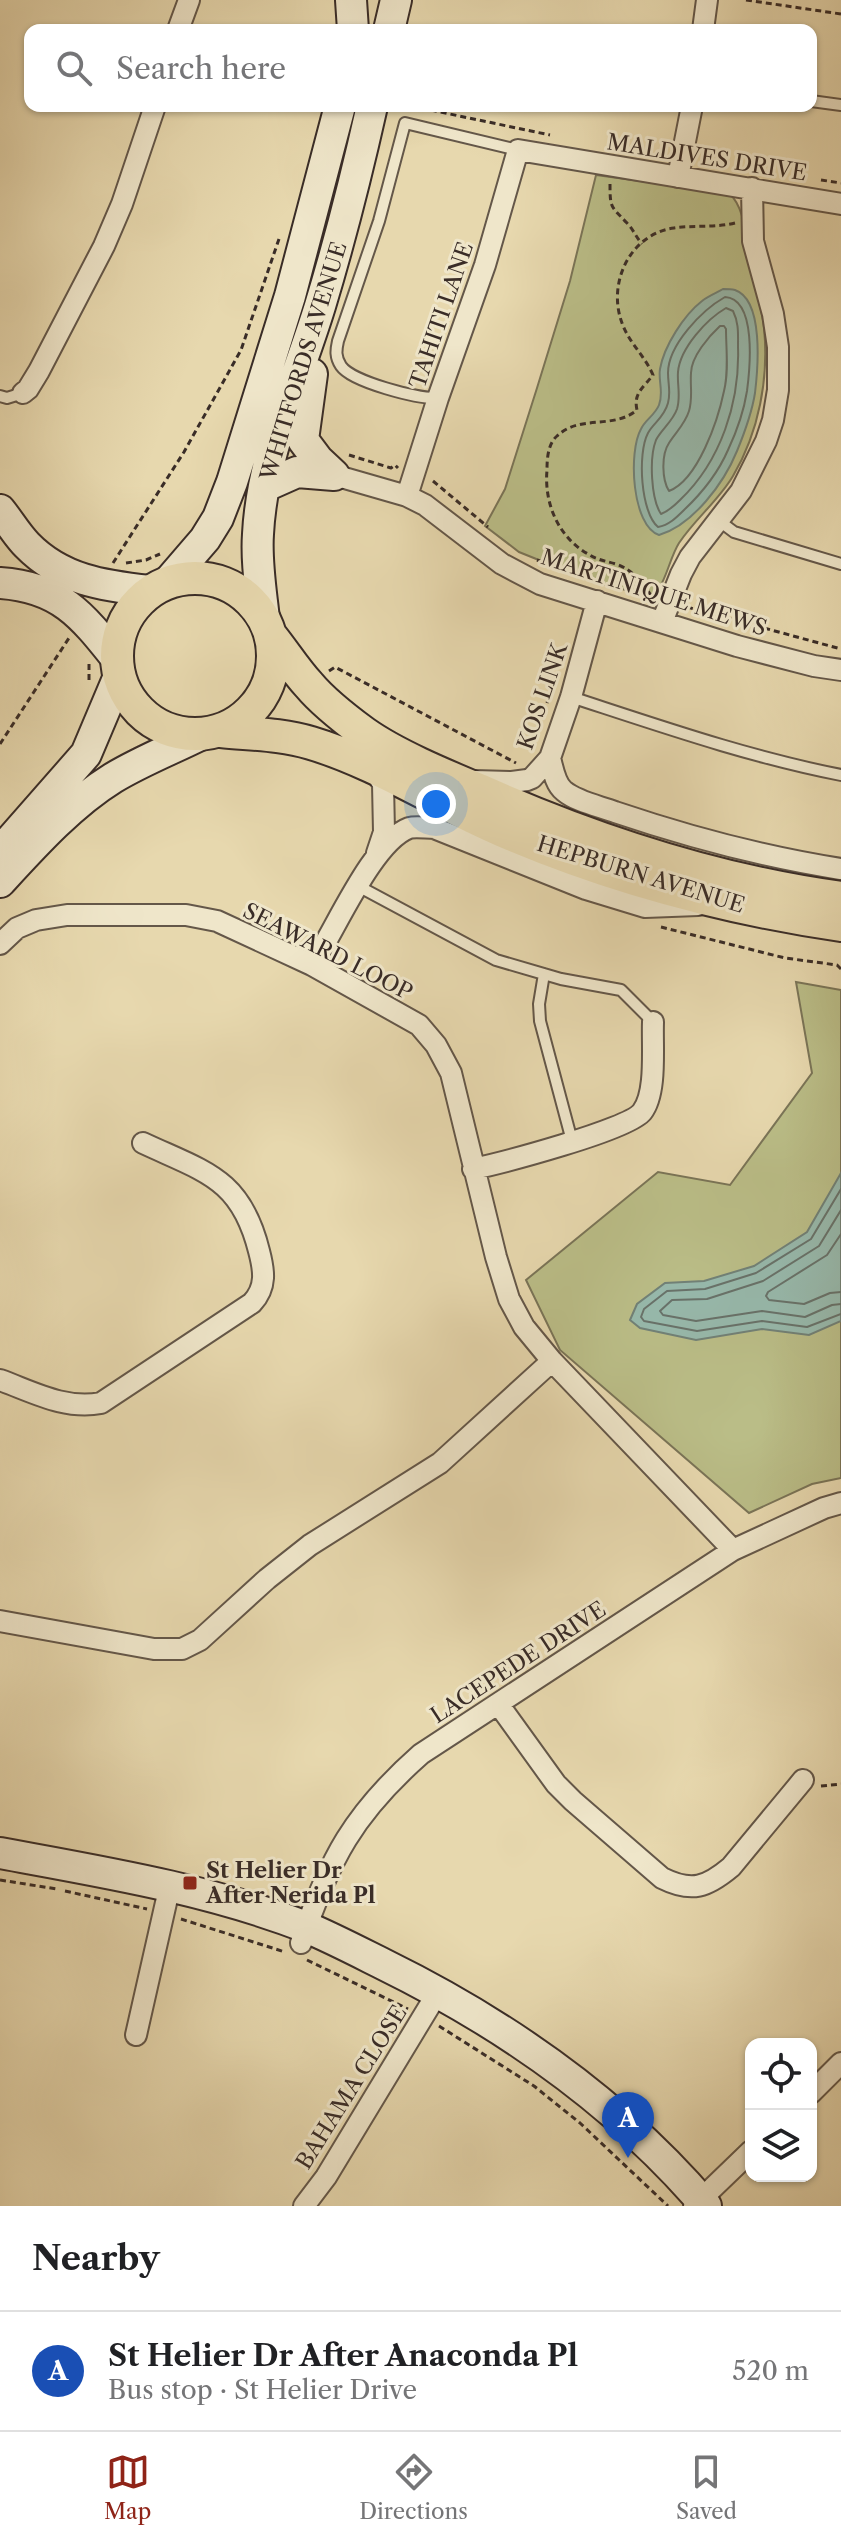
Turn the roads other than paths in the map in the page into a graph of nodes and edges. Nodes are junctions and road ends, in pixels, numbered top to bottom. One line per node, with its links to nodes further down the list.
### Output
1 (189, 0): 5 (street)
2 (351, 0): 6 (main road)
3 (396, 0): 7 (main road)
4 (707, 0): 8 (street)
5 (180, 24)
6 (353, 24)
7 (390, 24)
8 (704, 24)
9 (817, 102): 10 (lane)
10 (841, 105)
11 (153, 112): 20 (street)
12 (338, 112): 30 (main road, WHITFORDS AVENUE)
13 (371, 112): 19 (main road, WHITFORDS AVENUE)
14 (691, 112): 16 (street)
15 (518, 150): 16 (street, MALDIVES DRIVE); 22 (street, TAHITI LANE); 22 (lane)
16 (678, 177): 17 (street, MALDIVES DRIVE)
17 (752, 188): 18 (street, MALDIVES DRIVE); 27 (street)
18 (841, 204)
19 (320, 306): 23 (main road); 24 (main road, WHITFORDS AVENUE)
20 (23, 393): 21 (lane)
21 (0, 396)
22 (438, 398): 25 (street, TAHITI LANE)
23 (334, 475): 24 (main road); 25 (street, MARTINIQUE MEWS)
24 (265, 483): 33 (main road, WHITFORDS AVENUE)
25 (407, 496): 31 (street, MARTINIQUE MEWS)
26 (0, 510): 30 (main road)
27 (718, 520): 28 (lane); 32 (street)
28 (841, 563)
29 (0, 583): 34 (main road)
30 (159, 587): 33 (main road); 34 (main road)
31 (597, 601): 32 (street, MARTINIQUE MEWS); 36 (street, KOS LINK)
32 (662, 622): 35 (street, MARTINIQUE MEWS)
33 (268, 628): 37 (main road); 41 (main road, HEPBURN AVENUE)
34 (118, 668): 37 (main road); 42 (main road)
35 (841, 670)
36 (571, 697): 38 (street, KOS LINK); 40 (lane)
37 (211, 732): 39 (main road, HEPBURN AVENUE); 45 (main road)
38 (550, 758): 41 (street, KOS LINK); 44 (street)
39 (374, 769): 43 (street); 48 (main road, HEPBURN AVENUE)
40 (841, 775)
41 (458, 781): 47 (main road, HEPBURN AVENUE)
42 (0, 852)
43 (375, 860): 46 (street); 48 (street)
44 (841, 869)
45 (0, 882)
46 (358, 886): 51 (street); 52 (lane)
47 (841, 898)
48 (734, 904): 49 (main road, HEPBURN AVENUE)
49 (841, 925)
50 (0, 944): 51 (street, SEAWARD LOOP)
51 (312, 965): 56 (street, SEAWARD LOOP)
52 (544, 974): 53 (lane); 54 (lane)
53 (653, 1022): 54 (street)
54 (572, 1141): 56 (street)
55 (143, 1143): 58 (street)
56 (473, 1169): 57 (street, SEAWARD LOOP)
57 (552, 1361): 60 (street, SEAWARD LOOP); 61 (street)
58 (0, 1380)
59 (841, 1503): 60 (street, LACEPEDE DRIVE)
60 (733, 1550): 62 (street, LACEPEDE DRIVE)
61 (0, 1621)
62 (499, 1705): 63 (street); 67 (street, LACEPEDE DRIVE)
63 (803, 1780)
64 (0, 1853): 66 (main road)
65 (0, 1870): 66 (main road)
66 (167, 1900): 67 (main road); 69 (street)
67 (303, 1935): 68 (main road)
68 (431, 2005): 73 (main road); 74 (street, BAHAMA CLOSE)
69 (136, 2035)
70 (841, 2063): 71 (street)
71 (817, 2087)
72 (745, 2157): 73 (street)
73 (697, 2205)
74 (304, 2206)

